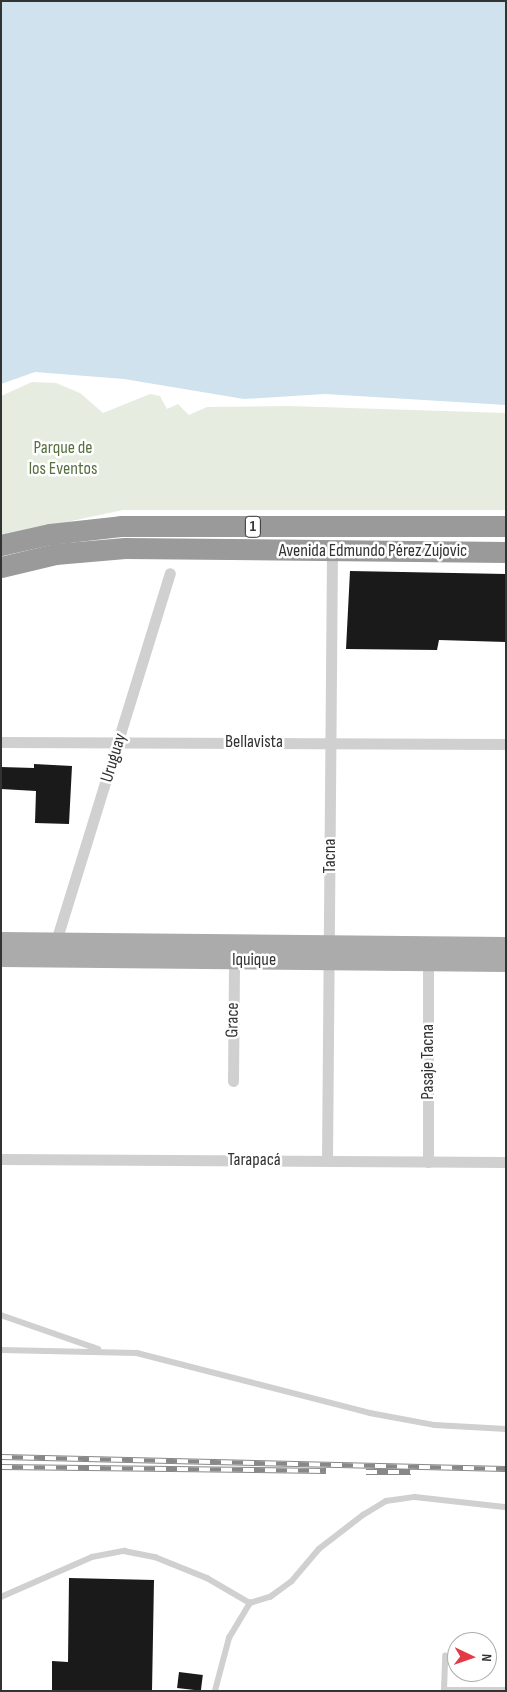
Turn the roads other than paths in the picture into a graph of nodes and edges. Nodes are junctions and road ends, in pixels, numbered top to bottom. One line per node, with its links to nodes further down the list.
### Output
1 (506, 526): 2 (highway, Avenida Edmundo Pérez Zujovic / 1)
2 (1, 545)
3 (332, 551): 4 (highway, Avenida Edmundo Pérez Zujovic / 1); 5 (highway, Avenida Edmundo Pérez Zujovic / 1); 7 (street, Tacna)
4 (502, 553)
5 (1, 566)
6 (170, 574): 9 (street, Uruguay)
7 (330, 741): 9 (street, Bellavista); 10 (street, Bellavista); 14 (street, Tacna)
8 (1, 742): 9 (street, Bellavista)
9 (119, 742): 12 (street, Uruguay)
10 (506, 744)
11 (1, 941): 12 (main road, Iquique)
12 (56, 941): 14 (main road, Iquique)
13 (506, 946): 14 (main road, Iquique)
14 (329, 952): 16 (main road, Iquique); 17 (main road, Iquique); 21 (street, Tacna)
15 (1, 958): 16 (main road, Iquique)
16 (234, 960): 19 (street, Grace)
17 (428, 962): 18 (main road, Iquique); 22 (street, Pasaje Tacna)
18 (506, 963)
19 (233, 1081)
20 (1, 1159): 21 (street, Tarapacá)
21 (328, 1161): 22 (street, Tarapacá)
22 (428, 1162): 23 (street, Tarapacá)
23 (506, 1162)
24 (1, 1314): 26 (lane)
25 (1, 1350): 26 (lane)
26 (105, 1351): 27 (lane)
27 (506, 1429)
28 (506, 1507): 30 (lane)
29 (1, 1598): 30 (lane)
30 (250, 1603): 34 (lane)
31 (445, 1656): 32 (lane)
32 (444, 1690): 33 (lane)
33 (506, 1690)
34 (215, 1691)

